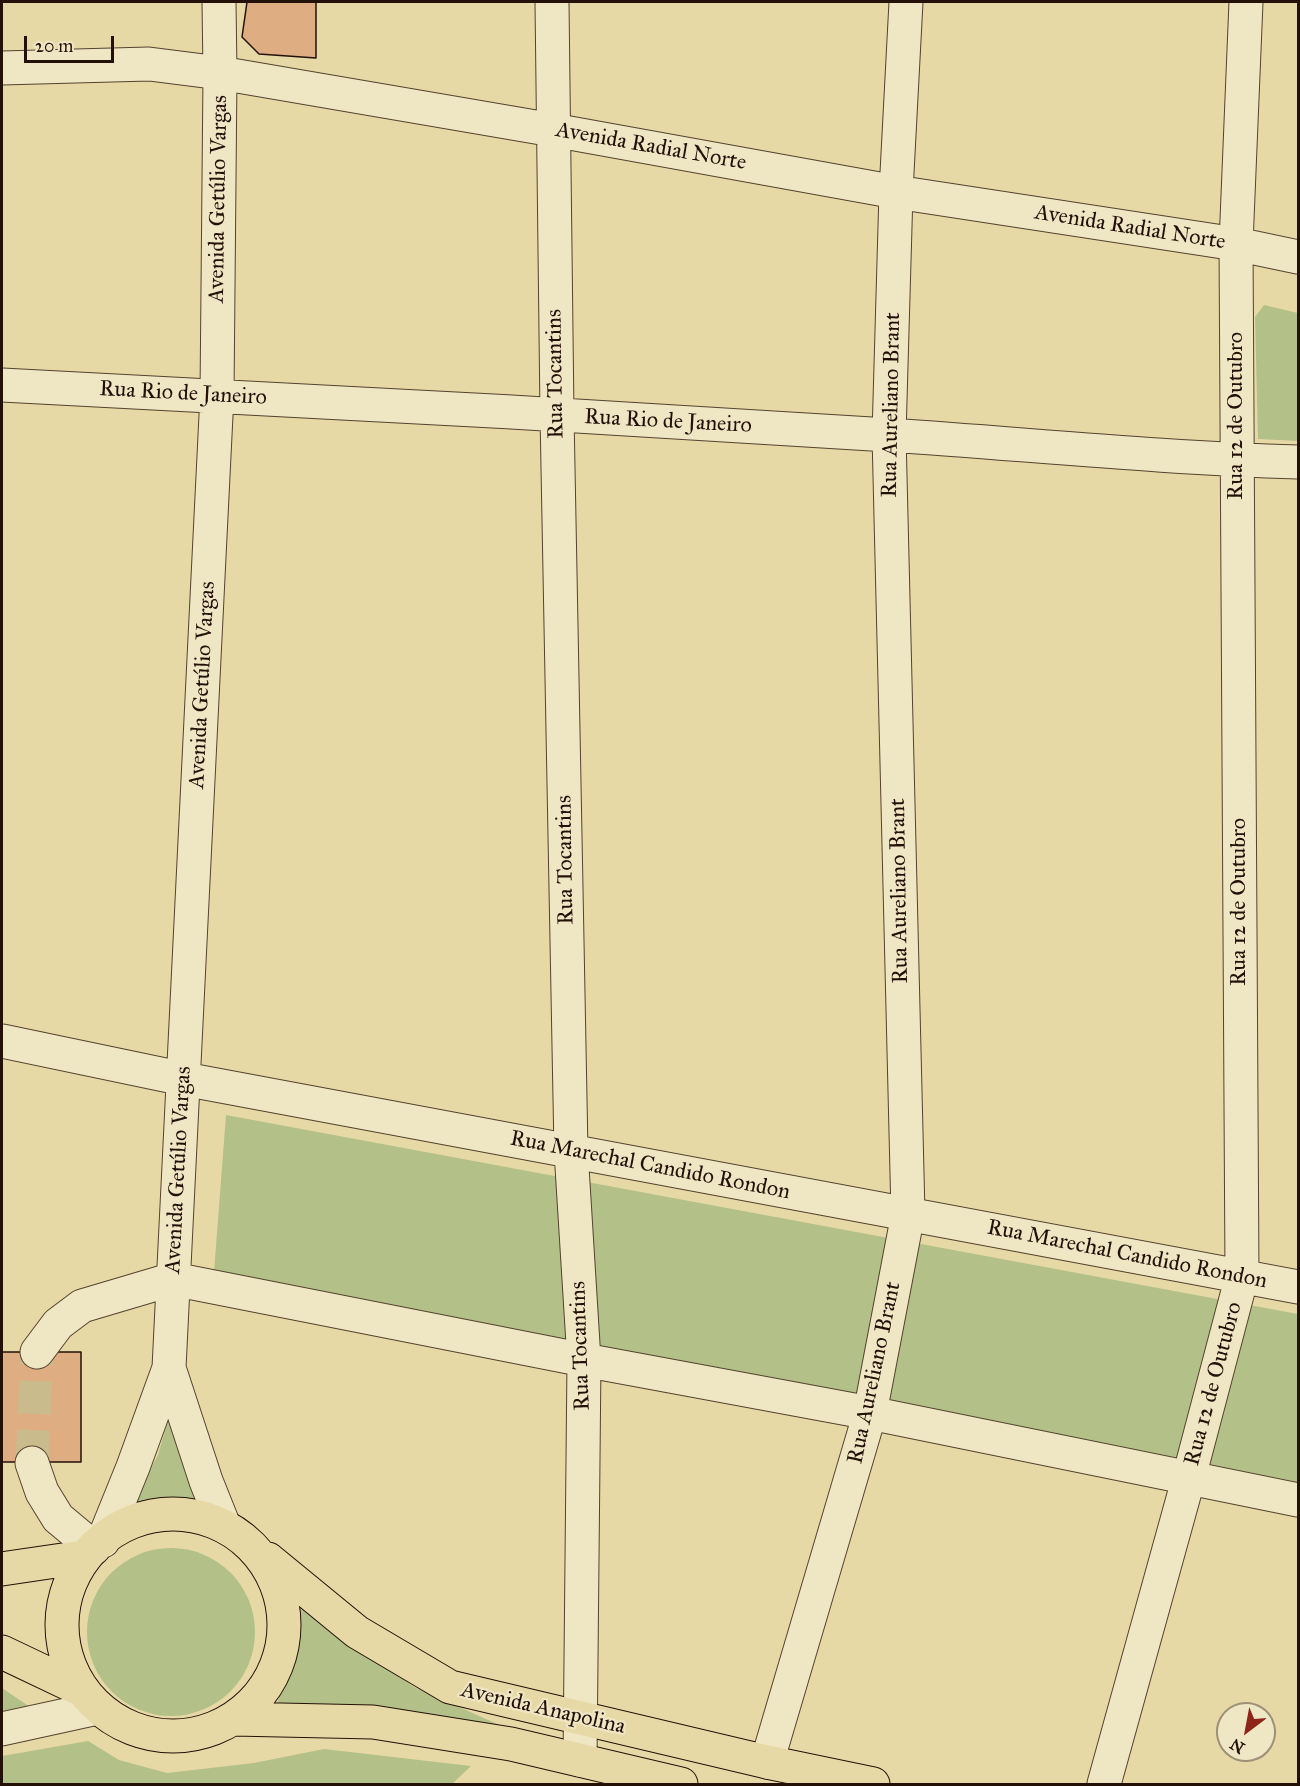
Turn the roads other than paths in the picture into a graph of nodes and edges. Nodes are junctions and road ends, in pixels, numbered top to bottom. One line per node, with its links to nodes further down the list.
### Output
1 (219, 2): 6 (street, Avenida Getúlio Vargas)
2 (552, 2): 7 (street, Rua Tocantins)
3 (906, 2): 8 (street, Rua Aureliano Brant)
4 (1246, 2): 9 (street, Rua 12 de Outubro)
5 (2, 68): 6 (street, Avenida Radial Norte)
6 (220, 73): 7 (street, Avenida Radial Norte); 12 (street, Avenida Getúlio Vargas)
7 (553, 130): 8 (street, Avenida Radial Norte); 13 (street, Rua Tocantins)
8 (896, 192): 9 (street, Avenida Radial Norte); 14 (street, Rua Aureliano Brant)
9 (1236, 244): 10 (street, Avenida Radial Norte); 15 (street, Rua 12 de Outubro)
10 (1299, 257)
11 (2, 385): 12 (street, Rua Rio de Janeiro)
12 (217, 395): 13 (street, Rua Rio de Janeiro); 18 (street, Avenida Getúlio Vargas)
13 (557, 415): 14 (street, Rua Rio de Janeiro); 19 (street, Rua Tocantins)
14 (889, 435): 15 (street, Rua Rio de Janeiro); 20 (street, Rua Aureliano Brant)
15 (1238, 460): 16 (street, Rua Rio de Janeiro); 21 (street, Rua 12 de Outubro)
16 (1299, 462)
17 (2, 1041): 18 (street, Rua Marechal Candido Rondon)
18 (184, 1079): 19 (street, Rua Marechal Candido Rondon); 22 (street, Avenida Getúlio Vargas)
19 (572, 1151): 20 (street, Rua Marechal Candido Rondon); 25 (street, Rua Tocantins)
20 (908, 1214): 21 (street, Rua Marechal Candido Rondon); 27 (street, Rua Aureliano Brant)
21 (1242, 1276): 23 (street, Rua Marechal Candido Rondon); 29 (street, Rua 12 de Outubro)
22 (173, 1279): 24 (street); 25 (street); 26 (street, Avenida Getúlio Vargas)
23 (1299, 1287)
24 (37, 1352)
25 (584, 1360): 27 (street); 38 (street, Rua Tocantins)
26 (169, 1368): 31 (street, Avenida Getúlio Vargas); 33 (street, Avenida Getúlio Vargas)
27 (870, 1413): 29 (street); 41 (street, Rua Aureliano Brant)
28 (32, 1463): 33 (street)
29 (1189, 1477): 30 (street); 44 (street, Rua 12 de Outubro)
30 (1299, 1500)
31 (224, 1526): 32 (main road); 33 (main road)
32 (252, 1546): 37 (main road); 38 (main road, Avenida Anapolina)
33 (93, 1549): 34 (main road); 36 (main road)
34 (2, 1569)
35 (2, 1652): 36 (main road)
36 (91, 1699): 37 (main road); 39 (street)
37 (234, 1719): 40 (main road, Avenida Anapolina)
38 (581, 1719): 40 (street, Rua Tocantins); 41 (main road, Avenida Anapolina)
39 (2, 1729)
40 (580, 1760): 42 (main road, Avenida Anapolina)
41 (767, 1762): 43 (main road, Avenida Anapolina)
42 (681, 1785)
43 (873, 1785)
44 (1104, 1785)

